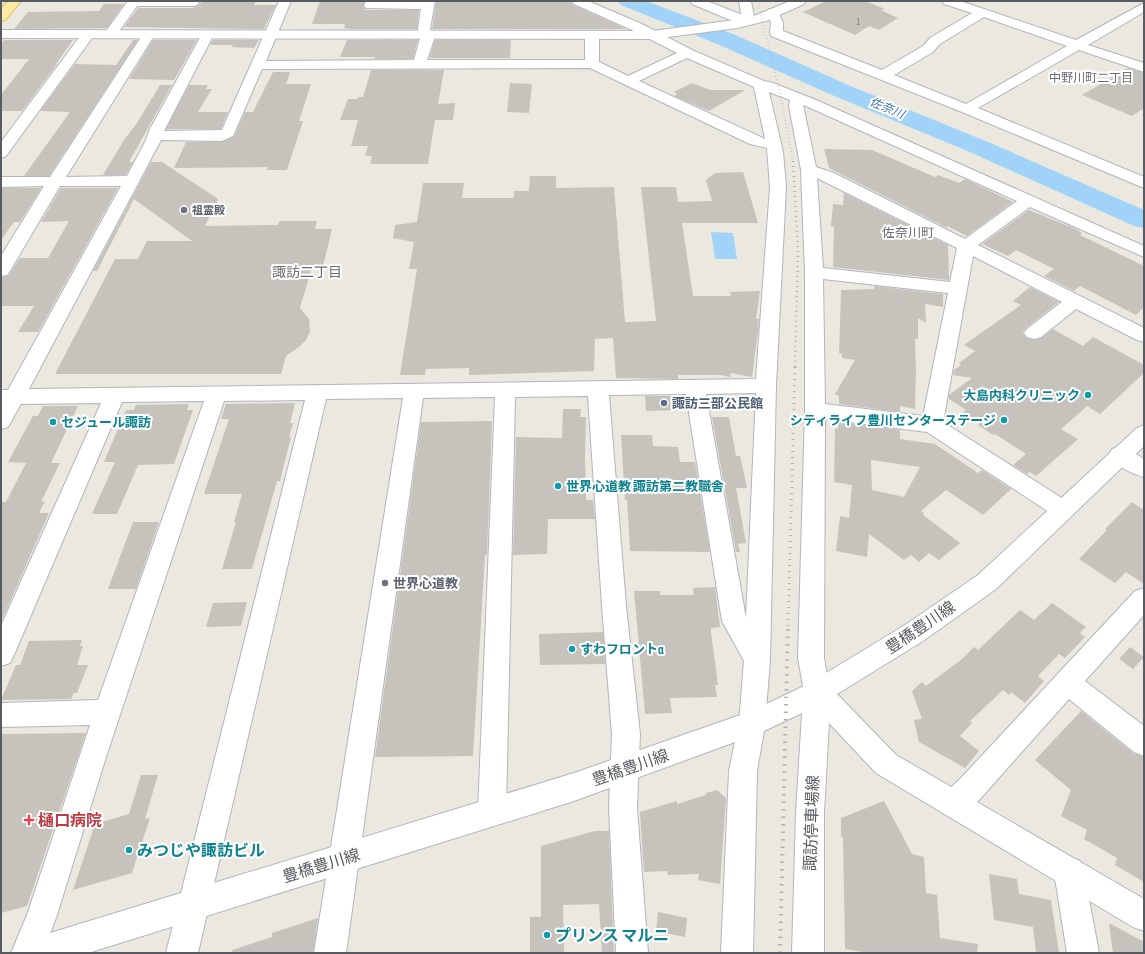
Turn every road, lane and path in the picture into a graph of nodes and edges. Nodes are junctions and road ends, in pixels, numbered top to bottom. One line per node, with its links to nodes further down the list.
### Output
1 (16, 1): 15 (main road)
2 (134, 1): 9 (street); 20 (street)
3 (285, 1): 23 (street)
4 (578, 1): 26 (street)
5 (696, 1): 16 (street)
6 (745, 1): 16 (street)
7 (800, 1): 12 (street)
8 (948, 1): 14 (street)
9 (193, 2)
10 (429, 3): 11 (street); 24 (street)
11 (370, 5)
12 (772, 7): 16 (street); 34 (street)
13 (1144, 7): 28 (street)
14 (982, 13): 28 (street); 34 (street)
15 (1, 17)
16 (747, 21): 17 (street)
17 (688, 31): 26 (street); 27 (street)
18 (1, 34): 19 (street)
19 (89, 34): 20 (street); 41 (street)
20 (110, 34): 21 (street)
21 (149, 34): 22 (street); 43 (street)
22 (208, 34): 23 (street); 39 (street)
23 (271, 34): 24 (street); 31 (street)
24 (425, 34): 25 (street); 32 (street)
25 (592, 35): 26 (street); 30 (street)
26 (653, 35): 27 (street)
27 (672, 44): 29 (street)
28 (1077, 45): 33 (street); 38 (street)
29 (687, 53): 35 (street); 36 (street)
30 (592, 64): 32 (street); 35 (street)
31 (259, 65): 32 (street); 39 (street)
32 (419, 65)
33 (1144, 68)
34 (883, 76): 38 (street)
35 (628, 81): 40 (street)
36 (761, 85): 37 (street); 40 (street)
37 (797, 97): 42 (street, 諏訪停車場線); 47 (street)
38 (967, 109): 46 (street)
39 (155, 135): 44 (street)
40 (773, 145): 56 (street)
41 (1, 154)
42 (809, 170): 48 (street); 51 (street, 諏訪停車場線)
43 (55, 181): 44 (street); 45 (street); 50 (street)
44 (132, 181): 63 (street)
45 (1, 182)
46 (1144, 183)
47 (1029, 200): 48 (street); 49 (street)
48 (966, 246): 52 (street); 53 (street)
49 (1144, 252)
50 (1, 271)
51 (814, 273): 52 (street); 65 (street, 諏訪停車場線)
52 (958, 288): 67 (street)
53 (1075, 301): 54 (street); 55 (street)
54 (1034, 333)
55 (1144, 336)
56 (766, 386): 57 (street); 74 (street)
57 (695, 387): 58 (street); 74 (street)
58 (598, 389): 59 (street); 81 (street)
59 (505, 390): 60 (street); 83 (street)
60 (414, 392): 61 (street); 84 (street)
61 (317, 393): 62 (street); 86 (street)
62 (216, 395): 64 (street); 77 (street)
63 (8, 397): 64 (street); 66 (street)
64 (114, 397): 73 (street)
65 (815, 410): 67 (street); 76 (street, 諏訪停車場線)
66 (1, 422)
67 (932, 425): 71 (street)
68 (1144, 433): 69 (street, 豊橋豊川線)
69 (1120, 456): 70 (street); 71 (street, 豊橋豊川線)
70 (1144, 469)
71 (1063, 510): 76 (street, 豊橋豊川線)
72 (1144, 598): 75 (street)
73 (1, 655)
74 (757, 660): 79 (street)
75 (1068, 683): 80 (street); 82 (street)
76 (817, 692): 79 (street, 豊橋豊川線); 82 (street); 94 (street, 諏訪停車場線)
77 (107, 712): 78 (street); 88 (street)
78 (1, 715)
79 (752, 723): 81 (street, 豊橋豊川線); 93 (street)
80 (1144, 743)
81 (624, 770): 83 (street, 豊橋豊川線); 92 (street)
82 (954, 804): 85 (street)
83 (492, 812): 84 (street, 豊橋豊川線)
84 (344, 858): 86 (street, 豊橋豊川線); 91 (street)
85 (1069, 872): 87 (street); 95 (street)
86 (194, 904): 89 (street, 豊橋豊川線); 90 (street)
87 (1144, 916)
88 (27, 953)
89 (37, 953)
90 (182, 953)
91 (330, 953)
92 (632, 953)
93 (737, 953)
94 (808, 953)
95 (1083, 953)

